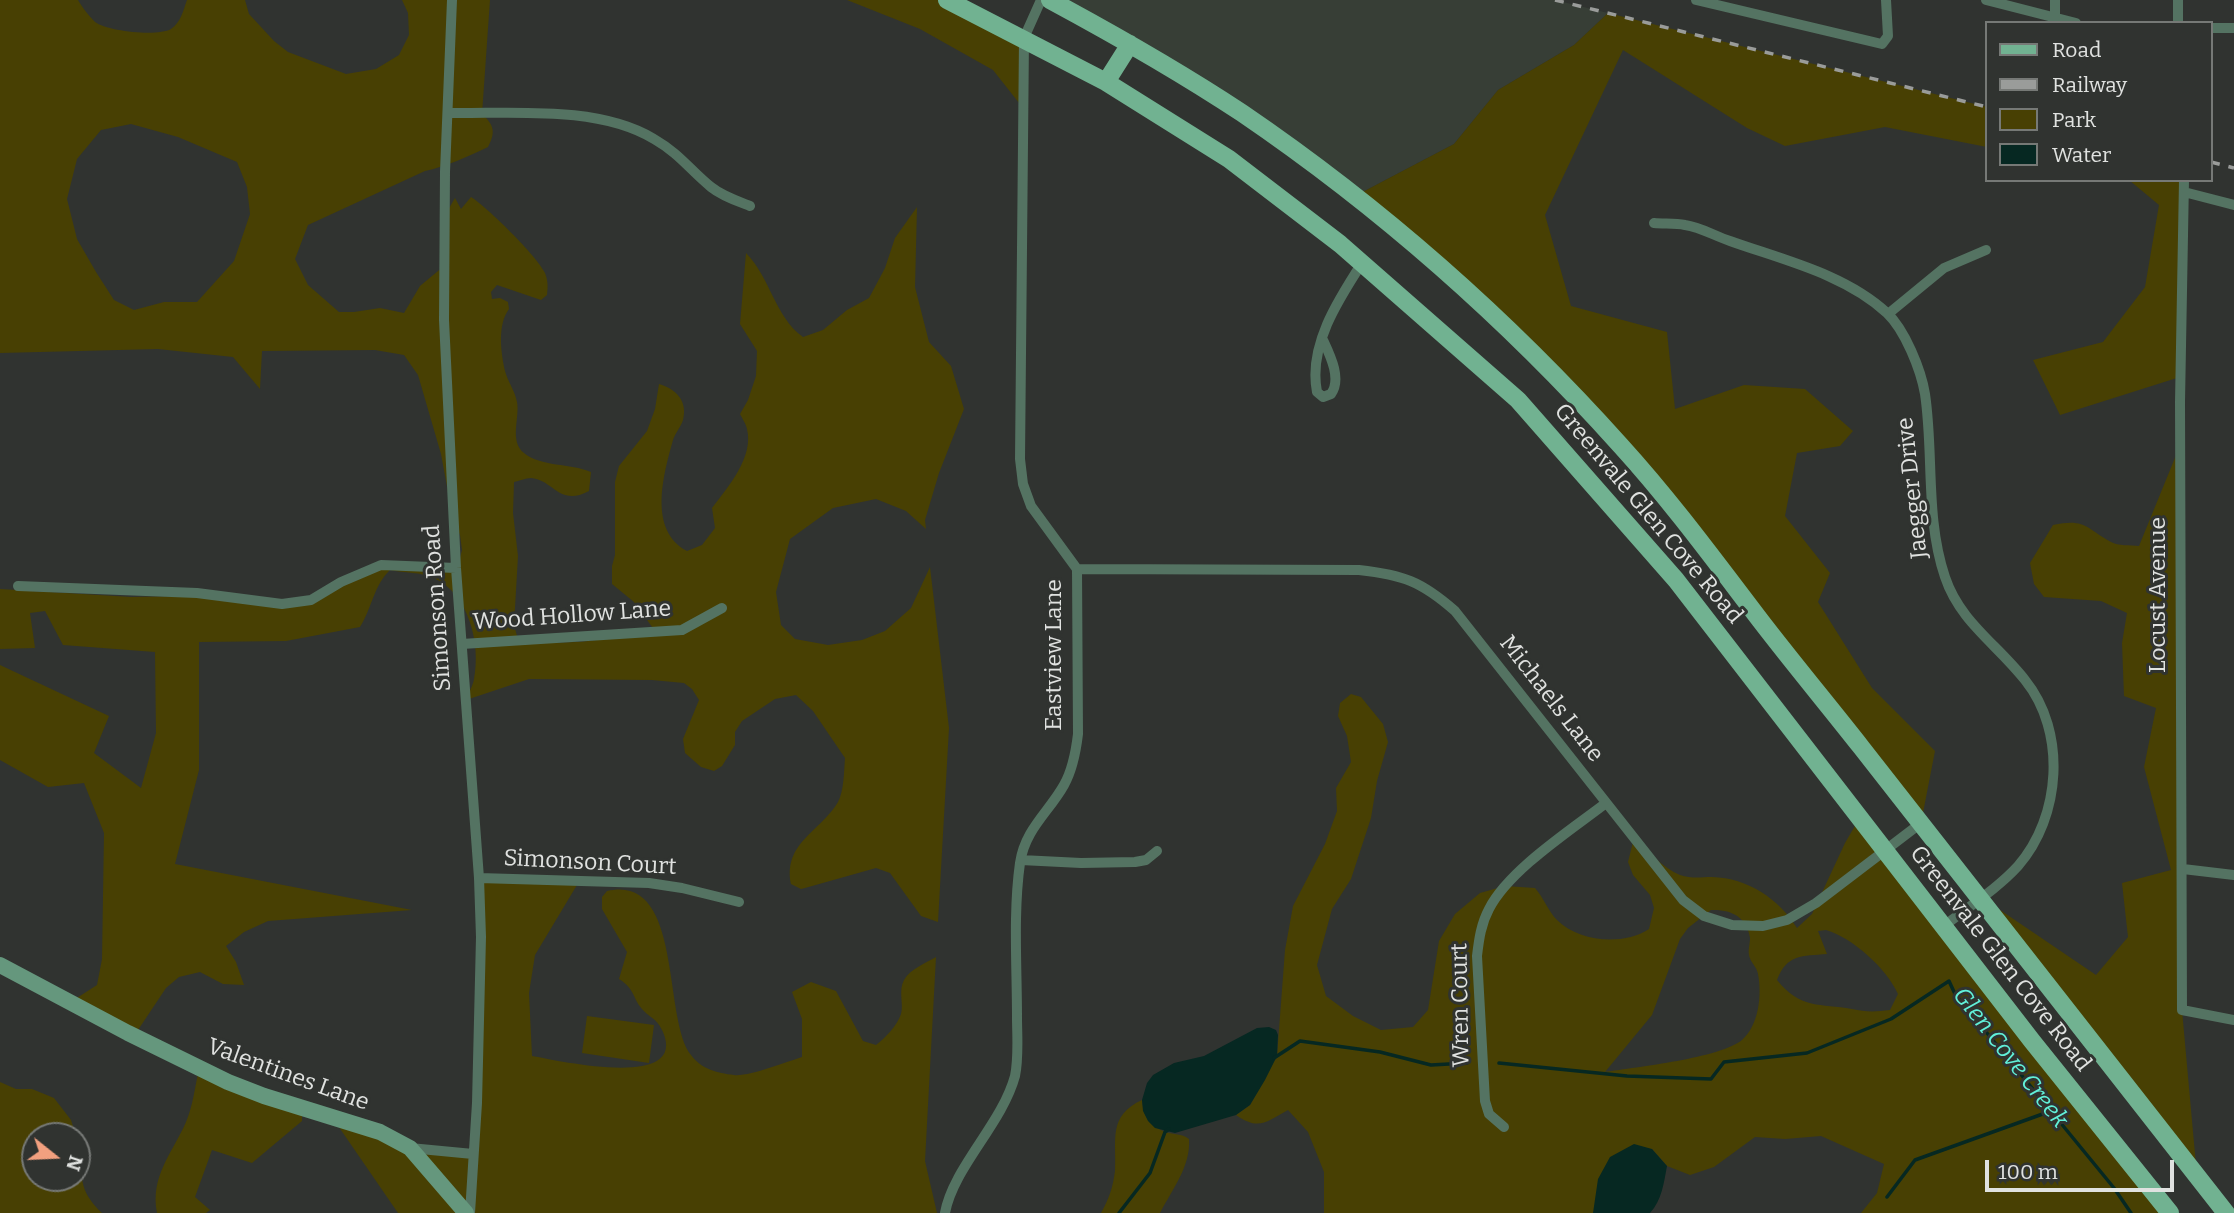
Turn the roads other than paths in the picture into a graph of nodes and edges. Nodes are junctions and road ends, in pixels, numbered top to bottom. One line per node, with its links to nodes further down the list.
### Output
1 (452, 0): 18 (street, Simonson Road)
2 (947, 0): 15 (main road, Greenvale Glen Cove Road)
3 (1041, 0): 15 (street, Eastview Lane)
4 (1050, 0): 16 (main road, Greenvale Glen Cove Road)
5 (1696, 0): 6 (street)
6 (1886, 0)
7 (1986, 0): 10 (street)
8 (2055, 0): 10 (street)
9 (2178, 0): 12 (street)
10 (2055, 18): 11 (street)
11 (2068, 21)
12 (2178, 21)
13 (2213, 28): 14 (street)
14 (2234, 28)
15 (1024, 38): 17 (main road, Greenvale Glen Cove Road); 29 (street, Eastview Lane)
16 (1130, 44): 17 (main road); 34 (main road, Greenvale Glen Cove Road)
17 (1106, 82): 25 (main road, Greenvale Glen Cove Road)
18 (448, 113): 22 (street); 28 (street, Simonson Road)
19 (2184, 182): 20 (street, Locust Avenue)
20 (2184, 192): 21 (street); 38 (street, Locust Avenue)
21 (2234, 205)
22 (750, 206)
23 (1654, 223): 26 (street, Jaegger Drive)
24 (1986, 250): 26 (street)
25 (1362, 263): 27 (street); 36 (main road, Greenvale Glen Cove Road)
26 (1888, 314): 41 (street, Jaegger Drive)
27 (1323, 340)
28 (456, 569): 30 (street); 32 (street, Simonson Road)
29 (1077, 569): 33 (street, Michaels Lane); 37 (street, Eastview Lane)
30 (18, 586)
31 (722, 608): 32 (street, Wood Hollow Lane)
32 (462, 644): 40 (street, Simonson Road)
33 (1606, 803): 36 (street, Michaels Lane); 46 (street, Wren Court)
34 (1922, 823): 36 (street, Michaels Lane); 41 (main road, Greenvale Glen Cove Road)
35 (1157, 851): 37 (street)
36 (1884, 851): 43 (main road, Greenvale Glen Cove Road)
37 (1021, 860): 50 (street, Eastview Lane)
38 (2183, 869): 39 (street); 45 (street, Locust Avenue)
39 (2234, 875)
40 (479, 878): 42 (street, Simonson Court); 48 (street, Simonson Road)
41 (1981, 897): 43 (street, Jaegger Drive); 52 (main road, Greenvale Glen Cove Road)
42 (739, 902)
43 (1944, 926): 51 (main road, Greenvale Glen Cove Road)
44 (0, 965): 47 (street, Valentines Lane)
45 (2234, 1020)
46 (1504, 1127)
47 (410, 1148): 48 (street); 49 (street, Valentines Lane)
48 (473, 1154): 49 (street, Simonson Road)
49 (468, 1213)
50 (945, 1213)
51 (2170, 1213)
52 (2226, 1213)

